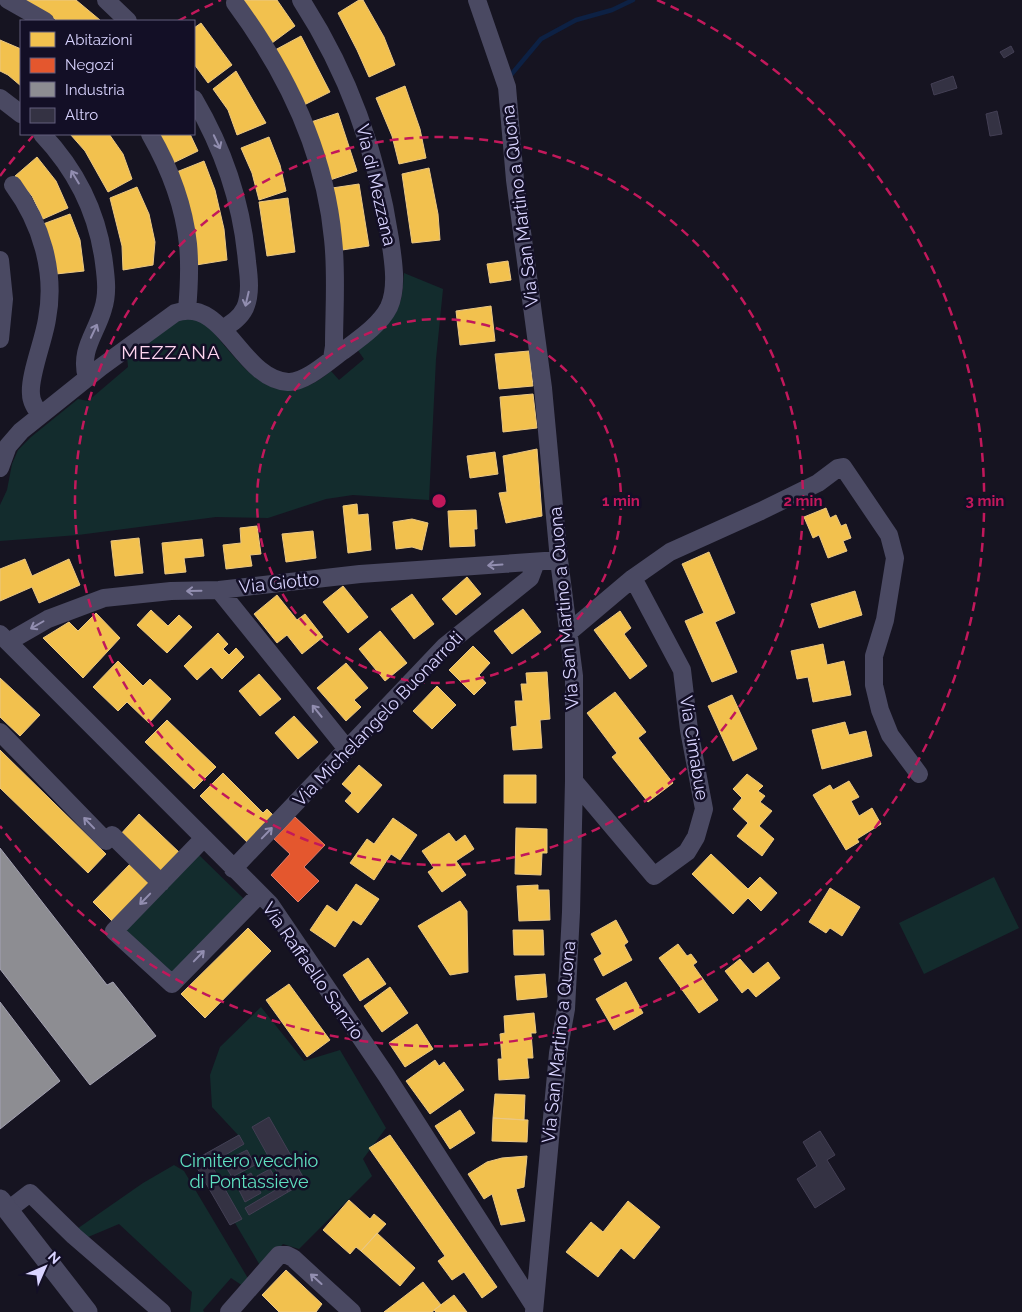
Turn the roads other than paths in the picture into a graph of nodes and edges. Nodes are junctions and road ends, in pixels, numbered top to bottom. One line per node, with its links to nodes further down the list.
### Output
1 (8, 0): 7 (street)
2 (106, 0): 6 (street)
3 (301, 0): 18 (street, Via di Mezzana)
4 (477, 0): 22 (street, Via San Martino a Quona)
5 (234, 3): 18 (street)
6 (126, 19)
7 (43, 20)
8 (0, 98): 10 (street)
9 (195, 101): 16 (street, one-way to 16)
10 (20, 113)
11 (43, 135): 19 (street, one-way to 11)
12 (150, 135): 15 (street)
13 (13, 186): 20 (street)
14 (0, 260): 17 (street)
15 (187, 310): 16 (street, Via di Mezzana); 19 (street)
16 (223, 329): 18 (street, Via di Mezzana)
17 (0, 339)
18 (332, 359)
19 (87, 378): 20 (street)
20 (40, 415): 21 (street)
21 (0, 468)
22 (546, 567): 24 (street, Via Giotto, one-way to 24); 25 (street, Via San Martino a Quona); 28 (street, Via Michelangelo Buonarroti)
23 (633, 578): 25 (street); 29 (street); 30 (street, Via Cimabue)
24 (219, 590): 26 (street, Via Giotto, one-way to 26); 28 (street, one-way to 24)
25 (569, 632): 30 (street, Via San Martino a Quona)
26 (4, 638): 31 (street, Via Raffaello Sanzio)
27 (0, 732): 33 (street, one-way to 27)
28 (347, 749): 32 (street, Via Michelangelo Buonarroti, one-way to 28)
29 (919, 774)
30 (574, 781): 36 (street, Via San Martino a Quona)
31 (203, 839): 32 (street, Via Raffaello Sanzio); 33 (street)
32 (233, 869): 34 (street, Via Raffaello Sanzio)
33 (161, 883): 34 (street, one-way to 34)
34 (259, 895): 36 (street, Via Raffaello Sanzio)
35 (4, 1205): 37 (street); 38 (street)
36 (534, 1309)
37 (87, 1312)
38 (162, 1312)
39 (229, 1312): 40 (street, one-way to 39)
40 (352, 1312)

